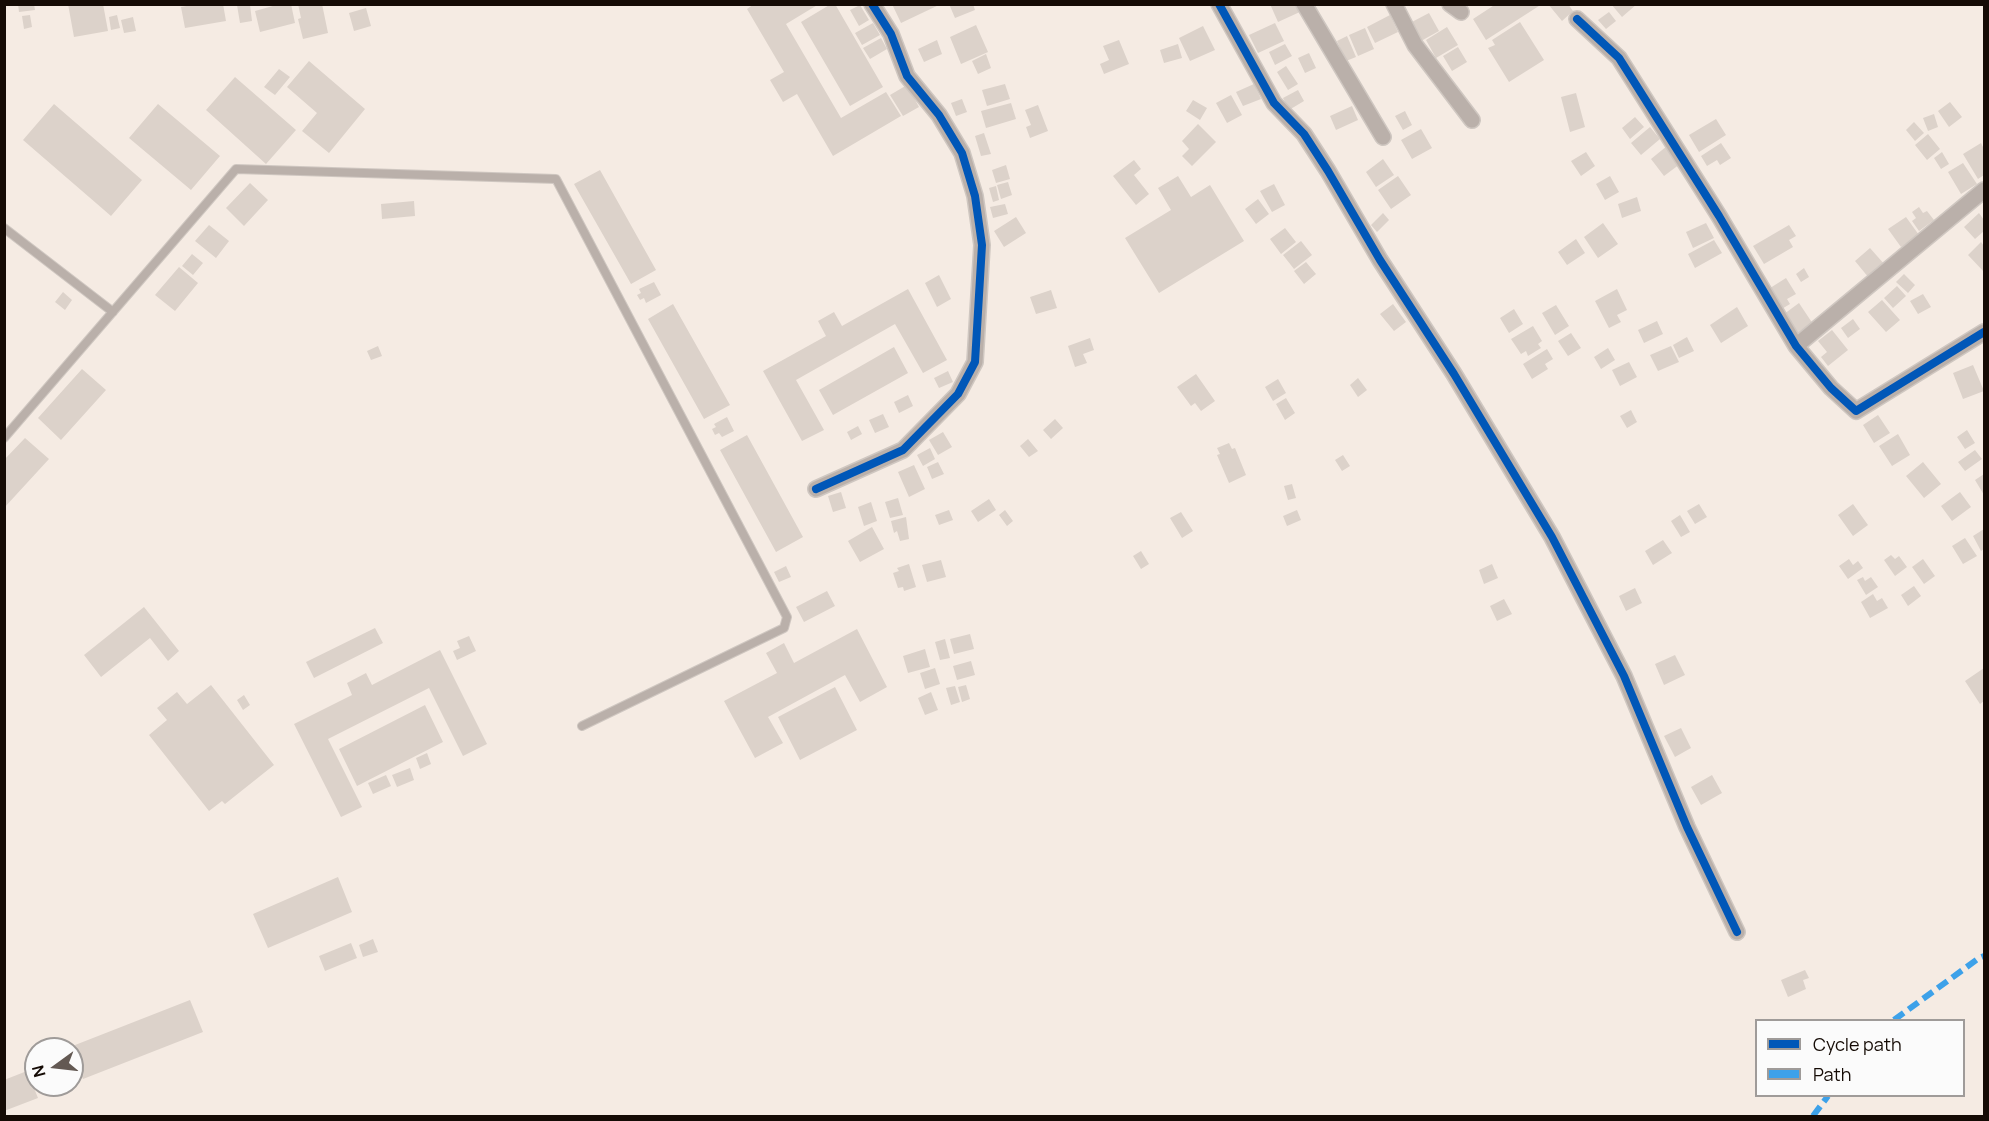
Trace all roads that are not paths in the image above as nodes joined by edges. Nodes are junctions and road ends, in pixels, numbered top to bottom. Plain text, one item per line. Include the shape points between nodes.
1 (873, 4) edge
2 (1219, 4) edge
3 (1304, 4) edge
4 (1394, 4) edge
5 (1577, 19) dead end
6 (1472, 120) dead end
7 (1383, 137) dead end
8 (1984, 190) edge
9 (4, 228) edge
10 (113, 312) junction
11 (1984, 332) edge
12 (1796, 346) junction
13 (4, 438) edge
14 (816, 489) dead end
15 (582, 726) dead end
16 (1737, 932) dead end

1 - 14 street via 891,34 907,76 939,115 962,153 975,196 982,245 975,362 958,394 903,450
2 - 16 street via 1274,103 1304,134 1328,171 1552,537 1624,676 1687,827
3 - 7 street
4 - 6 street via 1415,45
5 - 12 street via 1618,58
8 - 12 street
9 - 10 lane
10 - 13 lane
10 - 15 lane via 236,168 556,179 787,617 784,628
11 - 12 street via 1856,411

